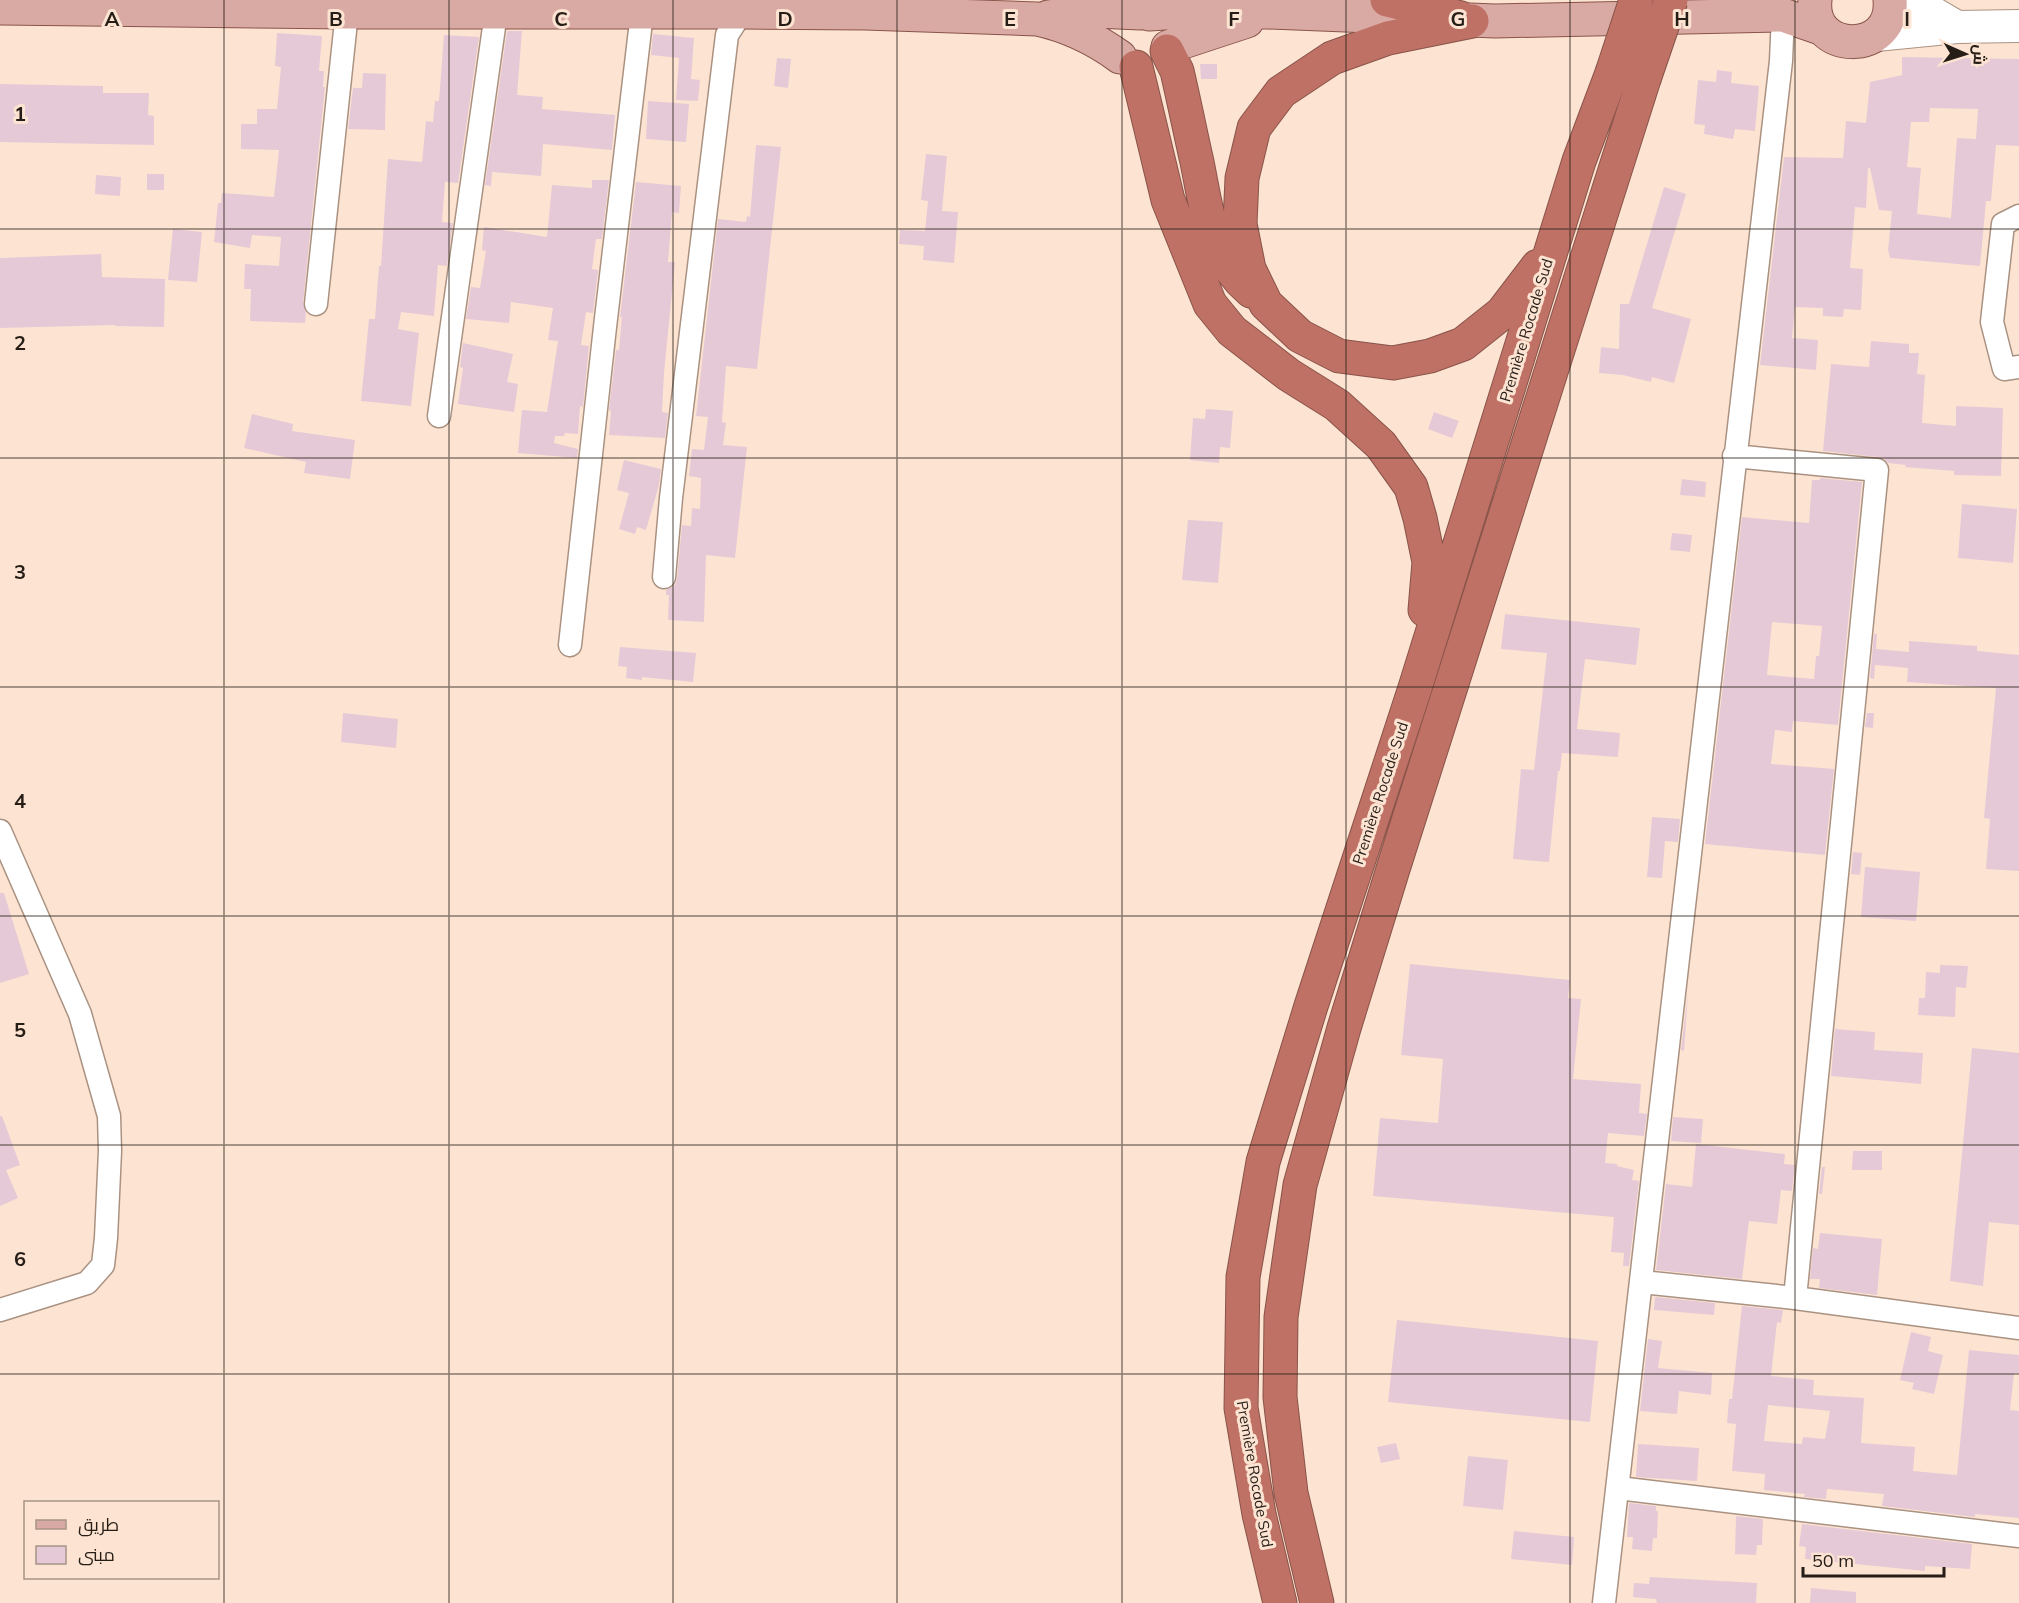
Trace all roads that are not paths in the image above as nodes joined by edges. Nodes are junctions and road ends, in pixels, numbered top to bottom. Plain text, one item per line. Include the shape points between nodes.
1 (1387, 0) edge
2 (1636, 0) edge
3 (1671, 0) edge
4 (1890, 0) edge
5 (1911, 0) edge
6 (88, 5) edge
7 (302, 6) edge
8 (746, 6) edge
9 (642, 7) edge
10 (865, 7) edge
11 (1075, 7) edge
12 (1795, 8) edge
13 (0, 9) edge
14 (511, 9) edge
15 (347, 12) junction
16 (1144, 13) junction
17 (1275, 13) junction
18 (1819, 14) edge
19 (1037, 19) junction
20 (1472, 21) junction
21 (2019, 26) edge
22 (1957, 27) junction
23 (1876, 35) junction
24 (1168, 49) junction
25 (1128, 62) junction
26 (1579, 161) junction
27 (2019, 216) edge
28 (316, 304) dead end
29 (1266, 304) junction
30 (2019, 367) edge
31 (439, 416) dead end
32 (1734, 456) junction
33 (664, 577) dead end
34 (570, 645) dead end
35 (1415, 688) junction
36 (0, 831) edge
37 (1642, 1282) junction
38 (1795, 1298) junction
39 (0, 1310) edge
40 (2019, 1328) edge
41 (1618, 1488) junction
42 (2019, 1536) edge
43 (1280, 1603) edge
44 (1317, 1603) edge
45 (1604, 1603) edge

1 - 20 highway
2 - 26 highway, Première Rocade Sud, bridge
3 - 44 highway, bridge via 1393,869 1300,1185 1281,1317 1280,1397 1291,1492
4 - 23 main road via 1889,17
5 - 22 main road
6 - 7 main road
6 - 13 main road
7 - 15 main road
8 - 9 main road
8 - 10 main road
8 - 33 street via 727,35
9 - 14 main road
9 - 34 street
10 - 19 main road
11 - 16 main road
11 - 19 main road
12 - 18 main road
12 - 20 main road
12 - 32 street via 1781,61
14 - 15 main road
14 - 31 street
15 - 28 street
16 - 17 main road
16 - 24 main road via 1164,24
16 - 25 main road via 1123,21 1115,38 1116,48
17 - 20 main road
17 - 24 main road via 1203,34
18 - 23 main road via 1832,37 1854,43
19 - 25 main road via 1081,32
20 - 29 highway via 1388,38 1332,57 1281,92 1254,128 1242,178 1240,224 1249,269
21 - 22 main road
22 - 23 main road
24 - 25 main road via 1154,65 1145,67
24 - 29 highway via 1177,71 1209,226 1222,256 1242,283
25 - 35 highway via 1168,200 1210,304 1232,331 1289,375 1337,405 1381,445 1411,487 1429,562
26 - 29 highway via 1539,265 1502,313 1463,344 1393,363 1339,356 1300,336
26 - 35 highway, Première Rocade Sud
27 - 30 street via 2003,224 1992,321 2004,369
32 - 37 street
32 - 38 street via 1877,470
35 - 43 highway, Première Rocade Sud via 1263,1162 1243,1277 1241,1408 1259,1514
36 - 39 street via 80,1014 109,1116 110,1151 103,1265 87,1283
37 - 38 street
37 - 41 street
38 - 40 street
41 - 42 street
41 - 45 street

